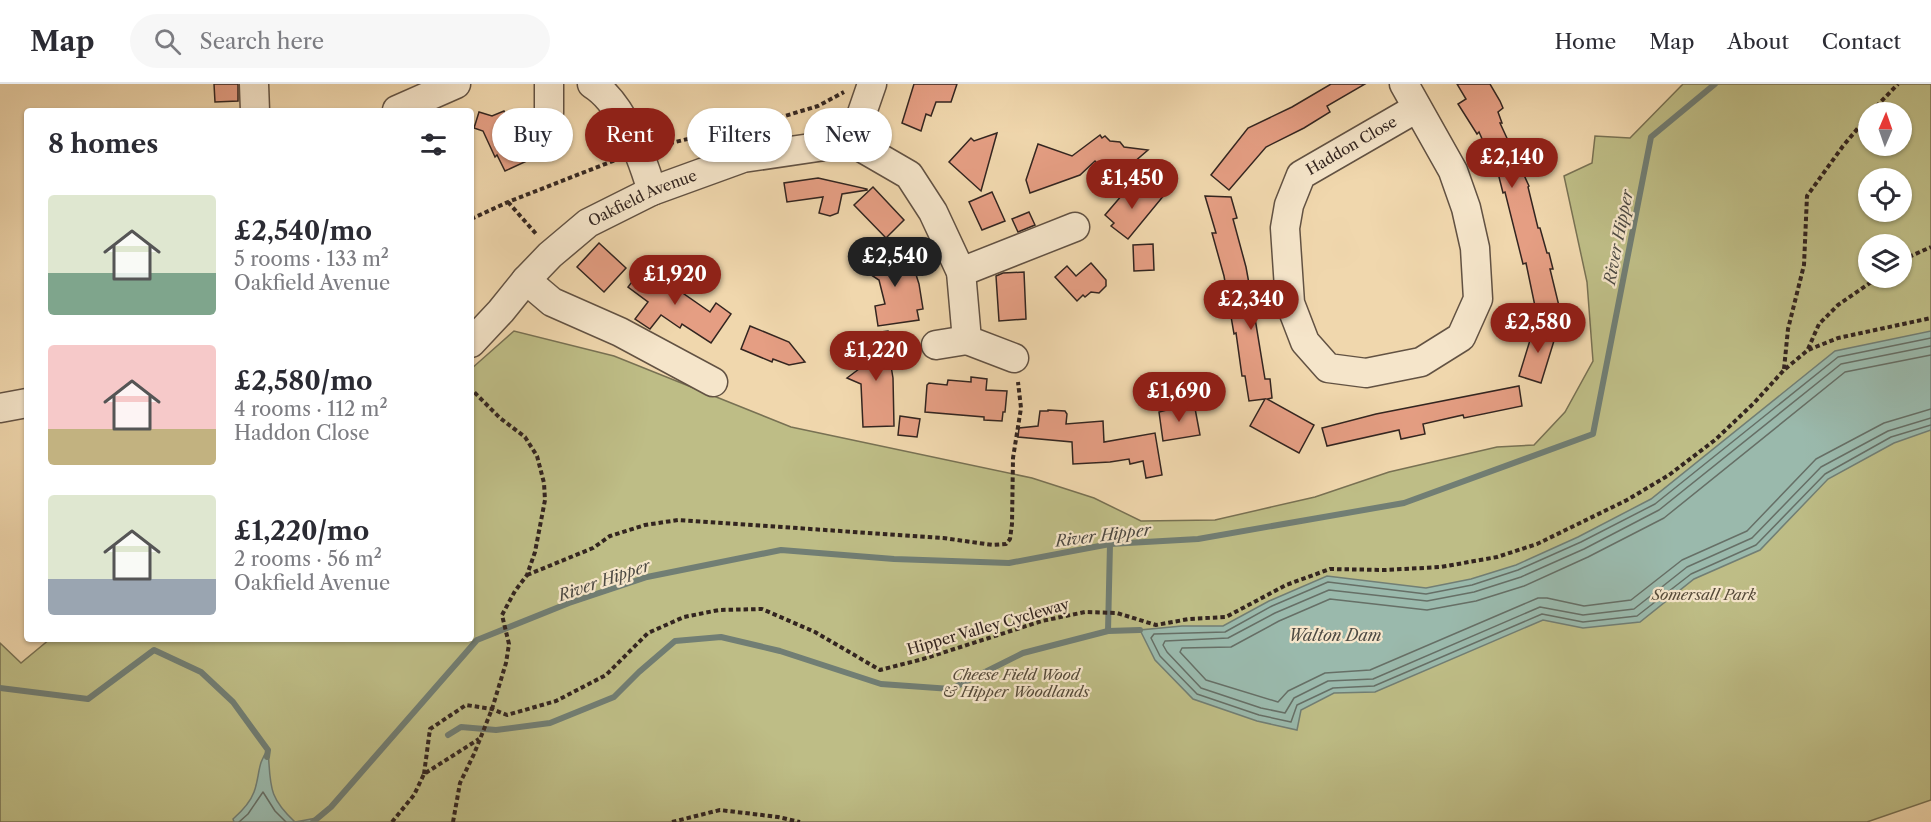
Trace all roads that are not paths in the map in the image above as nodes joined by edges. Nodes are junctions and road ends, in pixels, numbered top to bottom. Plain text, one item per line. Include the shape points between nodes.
1 (254, 84) edge
2 (456, 84) edge
3 (549, 84) edge
4 (592, 84) edge
5 (872, 84) edge
6 (1410, 96) edge
7 (255, 108) edge
8 (402, 108) edge
9 (549, 108) edge
10 (864, 108) edge
11 (804, 149) edge
12 (886, 162) edge
13 (652, 191) junction
14 (1075, 227) dead end
15 (961, 272) junction
16 (526, 280) junction
17 (474, 340) edge
18 (967, 340) junction
19 (936, 345) dead end
20 (1014, 358) road end
21 (713, 382) dead end
22 (24, 404) edge
23 (0, 408) edge

1 - 7 street
2 - 8 street
3 - 9 street
4 - 13 street via 626,124
5 - 10 street
6 - 6 street, Haddon Close via 1453,171 1466,208 1475,248 1478,299 1461,337 1421,362 1366,373 1328,368 1305,342 1290,303 1285,228 1289,205 1301,175
11 - 13 street, Oakfield Avenue via 743,158
12 - 15 street via 909,176 933,212
13 - 16 street, Oakfield Avenue via 588,223
14 - 15 street
15 - 18 street
16 - 17 street, Oakfield Avenue
16 - 21 street via 552,302
18 - 19 street
18 - 20 street
22 - 23 street

